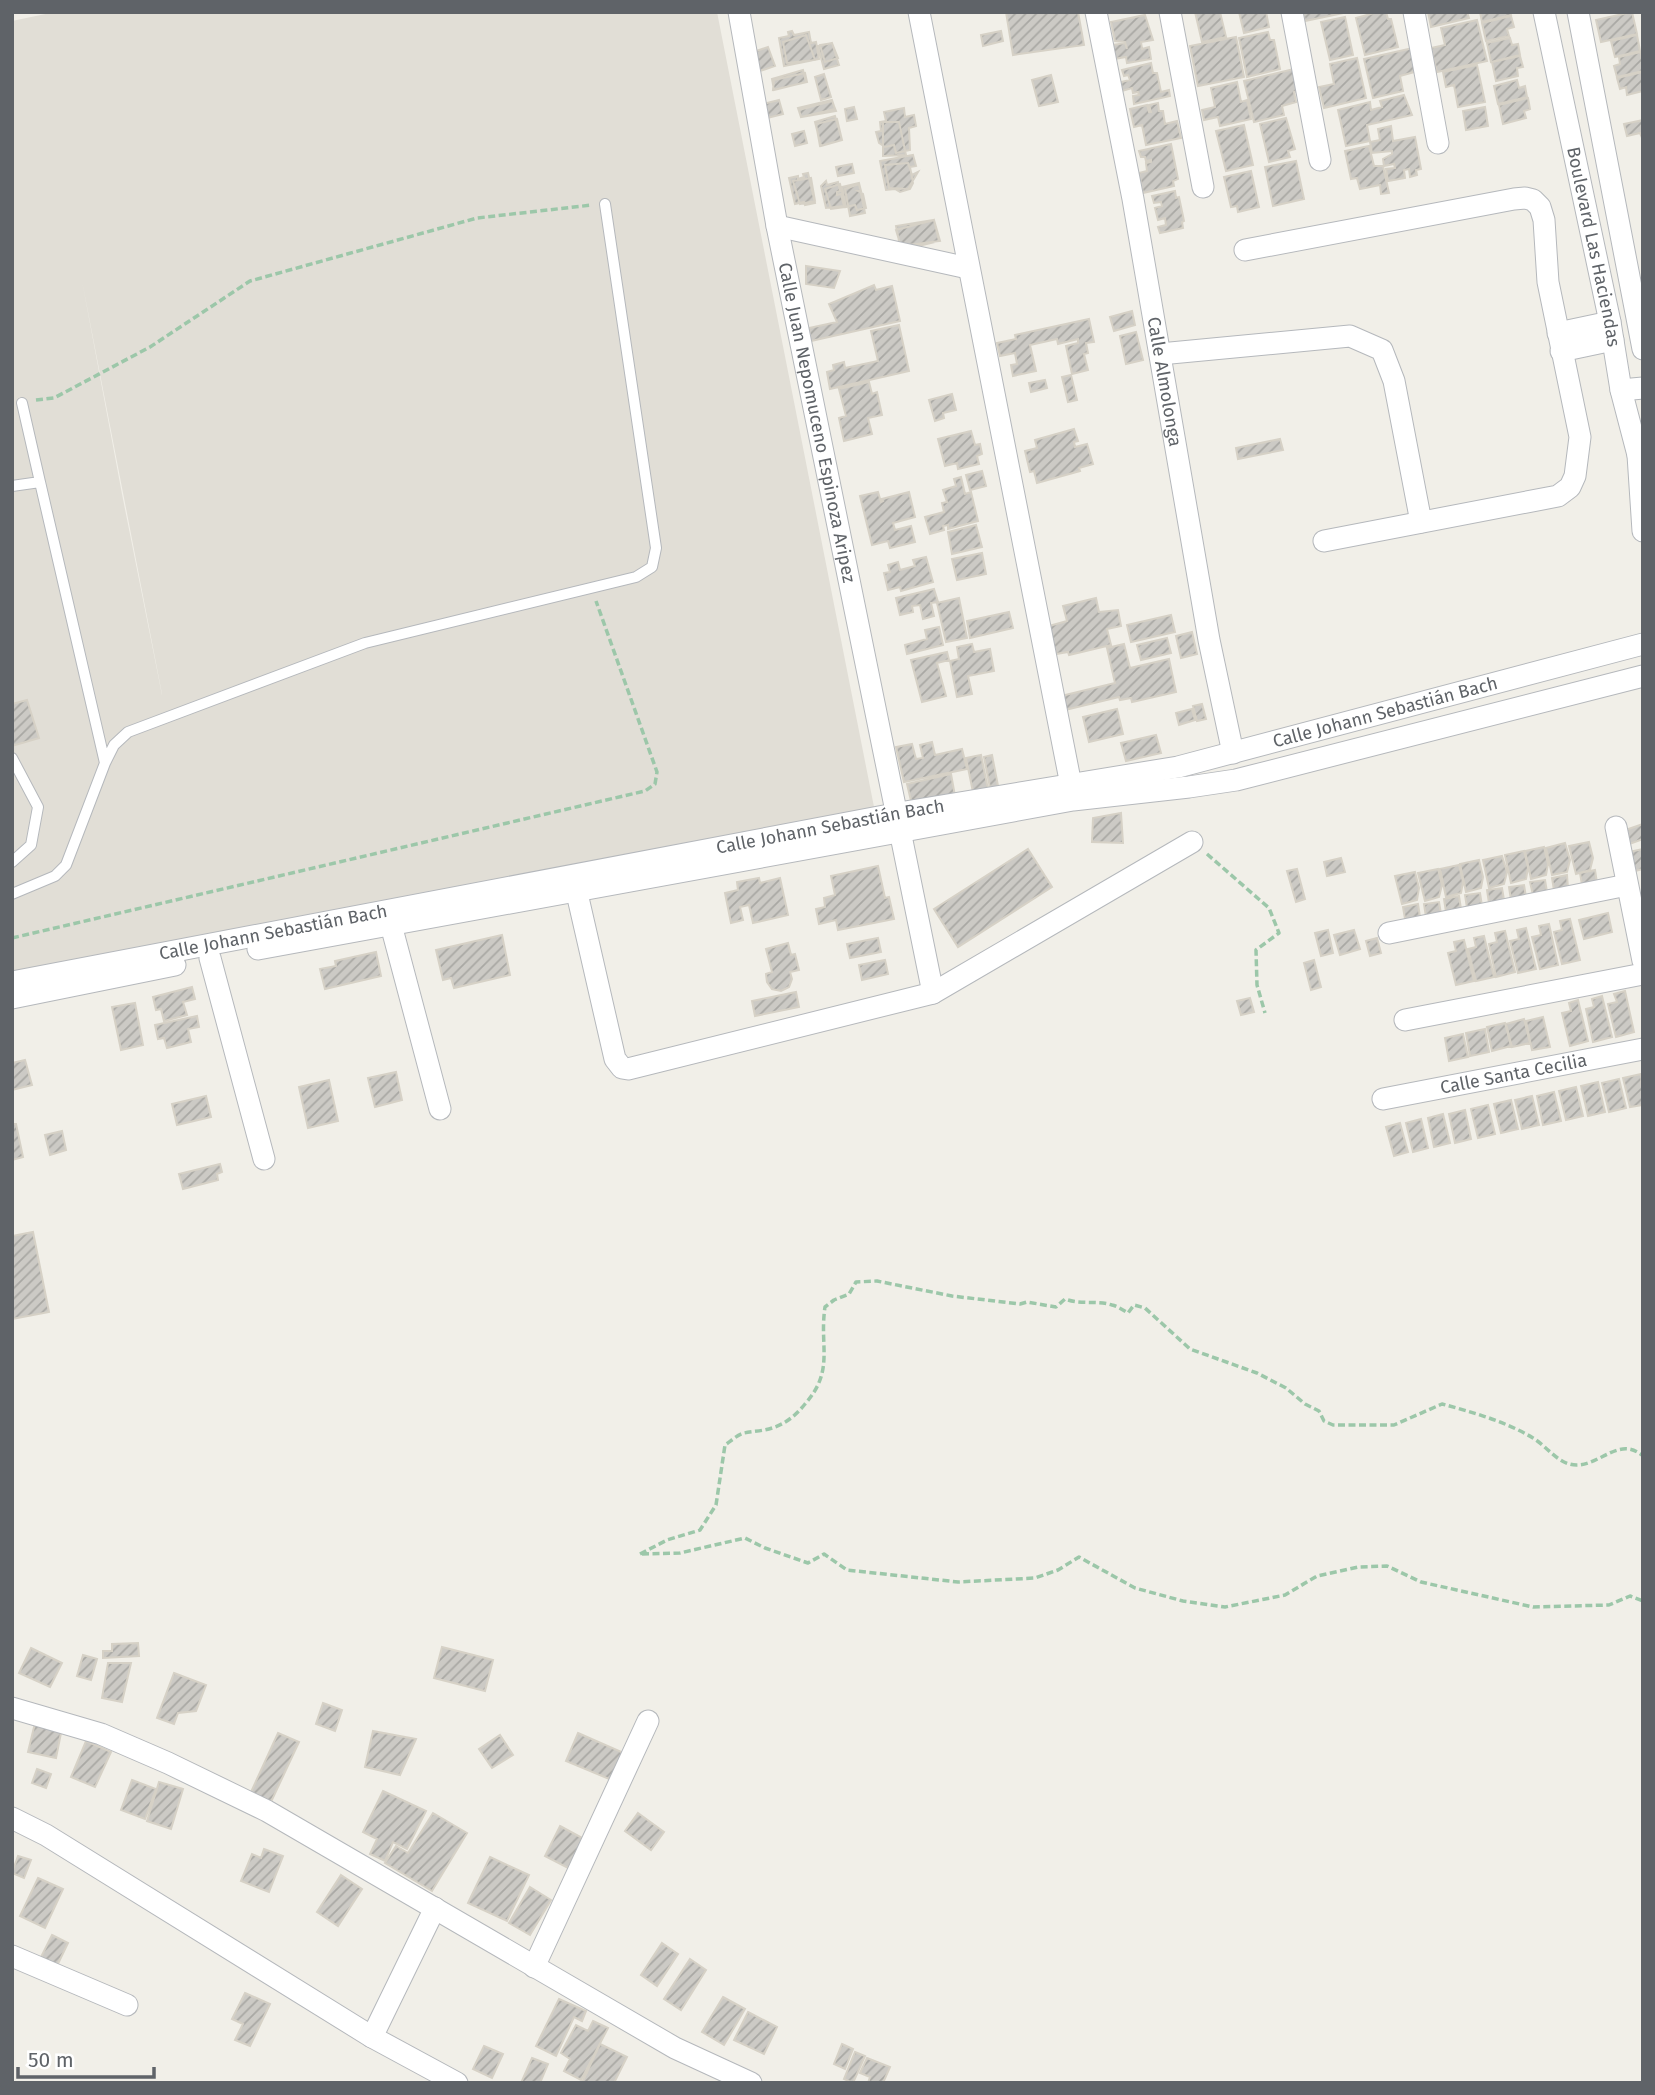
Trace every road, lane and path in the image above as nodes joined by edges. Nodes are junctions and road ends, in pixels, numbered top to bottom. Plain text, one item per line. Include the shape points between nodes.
1 (739, 12) edge
2 (919, 12) edge
3 (1096, 12) edge
4 (1170, 12) edge
5 (1292, 12) edge
6 (1414, 12) edge
7 (1544, 12) edge
8 (1578, 12) edge
9 (1438, 143) dead end
10 (1320, 160) dead end
11 (1203, 187) dead end
12 (605, 204) joint
13 (777, 226) junction
14 (1245, 250) dead end
15 (968, 268) junction
16 (1611, 331) junction
17 (1560, 342) junction
18 (1643, 349) edge
19 (1160, 354) junction
20 (1632, 389) edge
21 (22, 403) joint
22 (1643, 430) edge
23 (1638, 455) junction
24 (40, 482) junction
25 (12, 486) edge
26 (1421, 522) junction
27 (1642, 524) edge
28 (1324, 541) dead end
29 (592, 589) junction
30 (1643, 645) edge
31 (1643, 676) edge
32 (1233, 753) junction
33 (12, 758) edge
34 (105, 763) junction
35 (1070, 785) junction
36 (897, 823) junction
37 (1616, 827) dead end
38 (1192, 842) joint
39 (12, 862) edge
40 (1627, 885) junction
41 (576, 889) junction
42 (12, 894) edge
43 (391, 925) junction
44 (1389, 933) dead end
45 (12, 937) edge
46 (1641, 939) edge
47 (210, 957) junction
48 (1643, 961) edge
49 (1643, 974) edge
50 (12, 982) edge
51 (933, 993) junction
52 (12, 998) edge
53 (1265, 1013) dead end
54 (1405, 1020) dead end
55 (1643, 1049) edge
56 (1383, 1099) dead end
57 (440, 1109) dead end
58 (264, 1159) dead end
59 (1643, 1456) edge
60 (1643, 1601) edge
61 (12, 1707) edge
62 (648, 1721) dead end
63 (12, 1818) edge
64 (435, 1908) junction
65 (14, 1961) edge
66 (534, 1967) junction
67 (127, 2005) dead end
68 (372, 2037) junction
69 (457, 2083) edge
70 (751, 2083) edge

1 - 13 street, Calle Juan Nepomuceno Espinoza Aripez
2 - 15 street
3 - 19 street, Calle Almolonga
4 - 11 street
5 - 10 street
6 - 9 street
7 - 16 street, Boulevard Las Haciendas
8 - 18 street, Boulevard Las Haciendas
12 - 21 path via 477,218 250,281 138,353 54,398
12 - 29 lane via 656,548 652,567 636,577
13 - 15 street
13 - 36 street, Calle Juan Nepomuceno Espinoza Aripez
14 - 17 street via 1533,200 1544,220 1548,282
15 - 35 street
16 - 17 street
16 - 20 street, Boulevard Las Haciendas
17 - 26 street via 1580,437 1570,488 1558,496
19 - 26 street via 1350,336 1382,350 1394,381
19 - 32 street, Calle Almolonga
20 - 23 street, Boulevard Las Haciendas
21 - 24 lane
22 - 23 street
23 - 27 street
24 - 25 lane
24 - 34 lane
26 - 28 street
29 - 34 lane via 365,643 128,732
29 - 45 path via 657,772 655,784 645,791
30 - 32 street, Calle Johann Sebastián Bach
31 - 36 street, Calle Johann Sebastián Bach via 1236,780
32 - 35 street, Calle Johann Sebastián Bach via 1178,768
33 - 39 lane via 38,807 31,845
34 - 42 lane via 66,865 55,876
35 - 36 street, Calle Johann Sebastián Bach
36 - 41 street, Calle Johann Sebastián Bach
36 - 50 street, Calle Johann Sebastián Bach
36 - 51 street, Calle Juan Nepomuceno Espinoza Aripez
37 - 40 street
38 - 51 street
38 - 53 path via 1269,908 1279,933 1256,950 1257,985
40 - 44 street
40 - 46 street
41 - 43 street, Calle Johann Sebastián Bach
41 - 51 street via 615,1059 622,1068
43 - 47 street, Calle Johann Sebastián Bach
43 - 57 street
46 - 48 street
47 - 52 street, Calle Johann Sebastián Bach
47 - 58 street
49 - 54 street
55 - 56 street, Calle Santa Cecilia
59 - 60 path via 1626,1448 1596,1461 1567,1463 1524,1432 1442,1404 1394,1425 1333,1425 1286,1388 1190,1349 1145,1308 1134,1306 1128,1312 1112,1305 1065,1299 1056,1307 1020,1304 877,1281 856,1282 849,1294 825,1307 824,1371 818,1388 792,1419 741,1434 726,1445 716,1505 700,1530 640,1555 680,1553 745,1538 808,1563 824,1554 847,1570 958,1582 1035,1578 1079,1557 1135,1588 1225,1607 1285,1595 1317,1576 1387,1566 1421,1582 1533,1607 1609,1605 1630,1596
61 - 64 street via 101,1734 168,1763 267,1811
62 - 66 street
63 - 68 street
64 - 66 street
64 - 68 street
65 - 67 street
66 - 70 street via 676,2048
68 - 69 street

